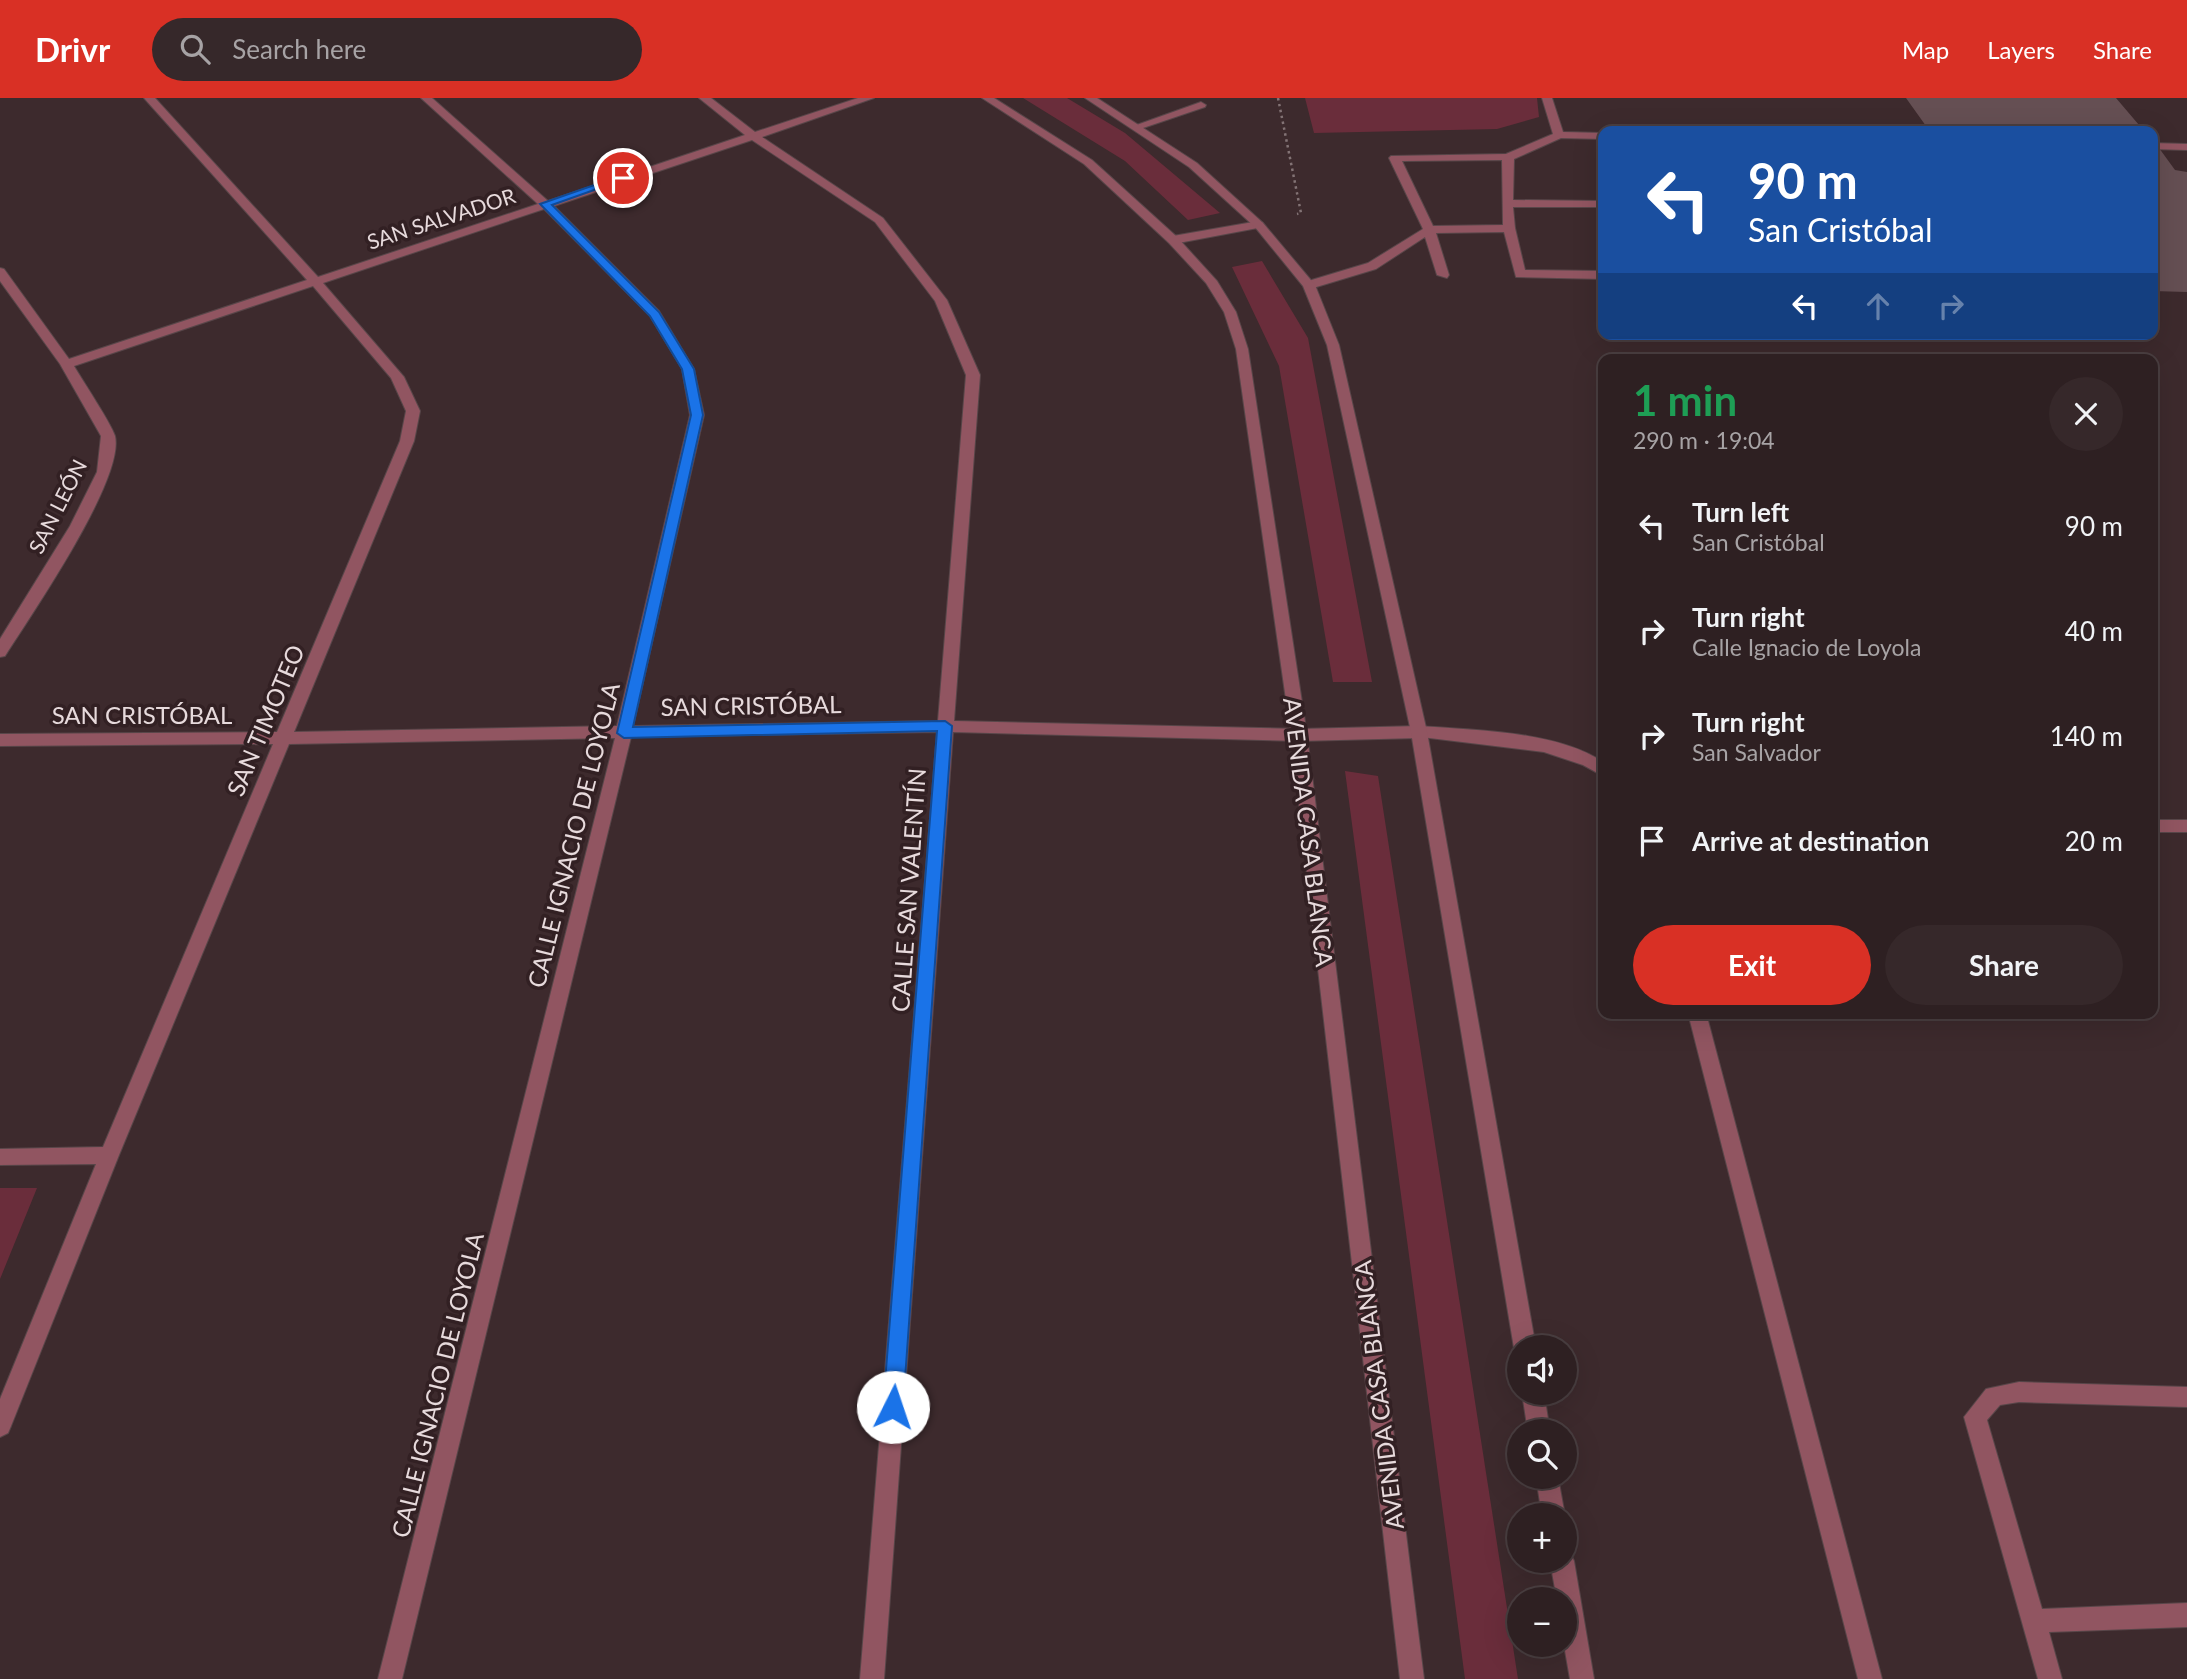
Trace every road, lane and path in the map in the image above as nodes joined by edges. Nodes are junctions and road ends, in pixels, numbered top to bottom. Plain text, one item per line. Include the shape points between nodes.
1 (149, 98) edge
2 (426, 98) edge
3 (704, 98) edge
4 (869, 98) edge
5 (987, 98) edge
6 (1090, 98) edge
7 (1278, 98) edge
8 (1548, 98) edge
9 (1201, 104) dead end
10 (1136, 127) junction
11 (1559, 135) junction
12 (753, 136) junction
13 (1598, 136) edge
14 (2158, 146) edge
15 (2187, 147) edge
16 (1507, 157) junction
17 (1507, 203) junction
18 (545, 204) junction
19 (1598, 204) edge
20 (1259, 225) junction
21 (1509, 228) junction
22 (1429, 230) junction
23 (1173, 240) junction
24 (0, 272) edge
25 (1443, 275) dead end
26 (1598, 275) edge
27 (314, 280) junction
28 (1309, 285) junction
29 (66, 364) junction
30 (0, 652) edge
31 (945, 726) junction
32 (1419, 732) junction
33 (624, 733) junction
34 (1298, 735) junction
35 (284, 738) junction
36 (0, 740) edge
37 (1598, 766) edge
38 (2187, 825) edge
39 (2158, 826) edge
40 (1699, 1019) edge
41 (109, 1155) junction
42 (0, 1157) edge
43 (1523, 1335) edge
44 (2187, 1397) edge
45 (0, 1426) edge
46 (1564, 1573) edge
47 (2187, 1615) edge
48 (2033, 1621) junction
49 (390, 1679) edge
50 (872, 1679) edge
51 (1412, 1679) edge
52 (1582, 1679) edge
53 (1870, 1679) edge
54 (2050, 1679) edge

1 - 27 street, SAN TIMOTEO
2 - 18 street, CALLE IGNACIO DE LOYOLA
3 - 12 street, CALLE SAN VALENTÍN
4 - 12 street, SAN SALVADOR
5 - 23 street, AVENIDA CASA BLANCA via 1088,162
6 - 10 street
7 - 20 path via 1301,213
8 - 11 street
9 - 10 street
10 - 20 street via 1193,165
11 - 13 street
11 - 16 street
12 - 18 street, SAN SALVADOR
12 - 31 street, CALLE SAN VALENTÍN via 879,220 941,300 973,375
14 - 15 street
16 - 17 street
16 - 22 street via 1395,158
17 - 19 street
17 - 21 street
18 - 27 street, SAN SALVADOR
18 - 33 street, CALLE IGNACIO DE LOYOLA via 655,314 688,369 697,415
20 - 23 street
20 - 28 street
21 - 22 street
21 - 26 street via 1520,274
22 - 25 street
22 - 28 street via 1371,266
23 - 34 street, AVENIDA CASA BLANCA via 1210,281 1230,312 1242,349
24 - 29 street, SAN LEÓN
27 - 29 street, SAN SALVADOR
27 - 35 street, SAN TIMOTEO via 397,377 413,411 407,441
28 - 32 street via 1333,345
29 - 30 street, SAN LEÓN via 108,436 104,472 77,526
31 - 33 street, SAN CRISTÓBAL
31 - 34 street, SAN CRISTÓBAL
31 - 50 street, CALLE SAN VALENTÍN
32 - 34 street, SAN CRISTÓBAL
32 - 37 street, SAN CRISTÓBAL via 1556,750 1584,756
32 - 43 street
33 - 35 street, SAN CRISTÓBAL
33 - 49 street, CALLE IGNACIO DE LOYOLA
34 - 51 street, AVENIDA CASA BLANCA
35 - 36 street, SAN CRISTÓBAL
35 - 41 street, SAN TIMOTEO
38 - 39 street
40 - 53 street
41 - 42 street
41 - 45 street, SAN TIMOTEO
44 - 48 street via 2019,1392 1994,1396 1975,1417
46 - 52 street
47 - 48 street
48 - 54 street

